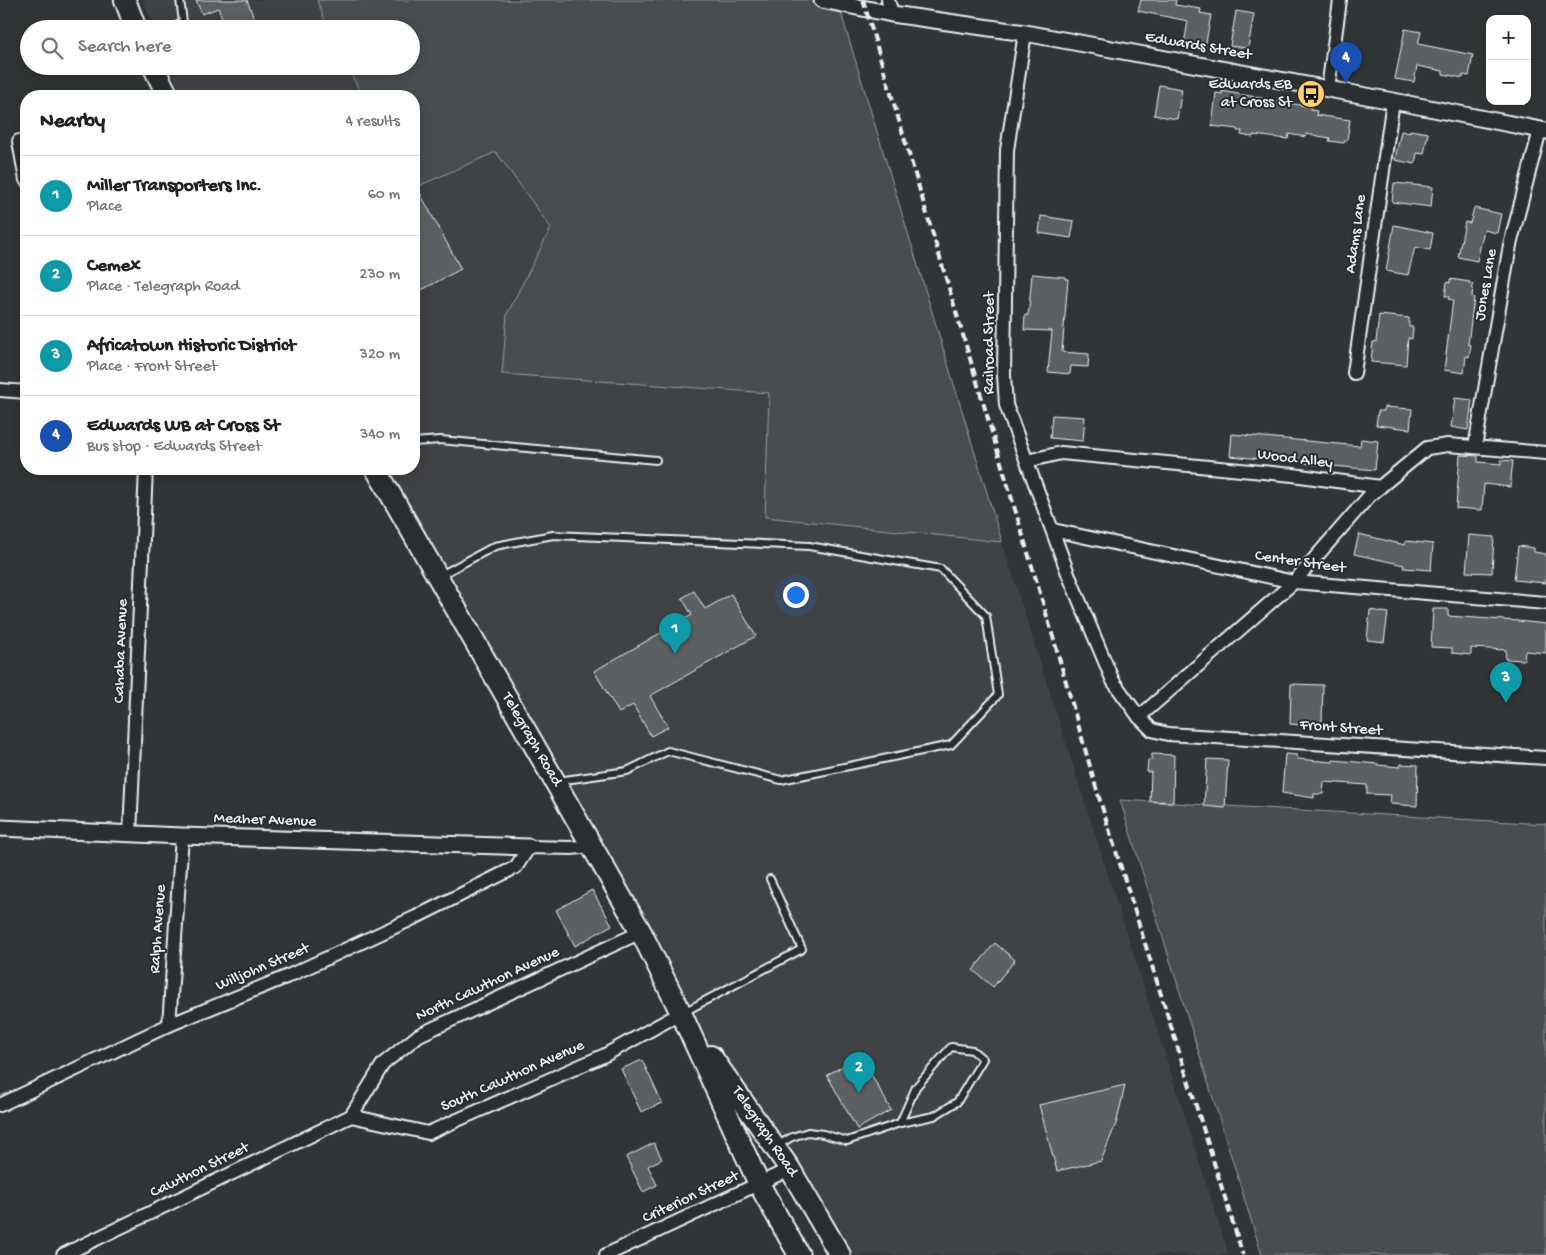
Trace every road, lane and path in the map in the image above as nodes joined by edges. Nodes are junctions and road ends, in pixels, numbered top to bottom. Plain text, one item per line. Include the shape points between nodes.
1 (125, 0) edge
2 (180, 0) edge
3 (822, 0) edge
4 (1340, 0) edge
5 (890, 7) edge
6 (133, 20) edge
7 (183, 20) edge
8 (1025, 33) junction
9 (158, 75) edge
10 (1328, 88) junction
11 (165, 90) edge
12 (1393, 101) junction
13 (1543, 130) edge
14 (19, 142) dead end
15 (20, 147) edge
16 (1354, 373) dead end
17 (0, 390) edge
18 (20, 392) edge
19 (420, 442) edge
20 (1475, 447) junction
21 (1546, 453) edge
22 (656, 460) dead end
23 (1027, 461) junction
24 (146, 475) edge
25 (379, 475) edge
26 (1380, 487) junction
27 (1053, 530) junction
28 (438, 576) junction
29 (1294, 582) junction
30 (1546, 603) edge
31 (1139, 717) junction
32 (1546, 758) edge
33 (554, 781) junction
34 (0, 828) edge
35 (130, 834) junction
36 (182, 836) junction
37 (592, 846) junction
38 (529, 847) junction
39 (770, 879) dead end
40 (641, 932) junction
41 (681, 1013) junction
42 (169, 1025) junction
43 (0, 1105) edge
44 (351, 1116) junction
45 (900, 1123) junction
46 (774, 1147) junction
47 (790, 1169) junction
48 (759, 1184) junction
49 (63, 1255) edge
50 (606, 1255) edge
51 (799, 1255) edge
52 (840, 1255) edge

1 - 6 main road
2 - 7 lane
3 - 5 street, Edwards Street
4 - 10 street
5 - 8 street, Edwards Street
8 - 10 street, Edwards Street
8 - 23 street, Railroad Street via 1007,150 1004,375 1006,404
9 - 11 main road
10 - 12 street, Edwards Street
12 - 13 street, Edwards Street
12 - 16 street, Adams Lane
13 - 20 street, Jones Lane via 1510,245
14 - 15 street
17 - 18 street
19 - 22 lane via 440,440
20 - 21 street
20 - 26 street via 1448,445 1427,448
23 - 26 street, Wood Alley via 1061,454 1293,475
23 - 27 street, Railroad Street
24 - 35 street, Cahaba Avenue
25 - 28 main road, Telegraph Road
26 - 29 street
27 - 29 street, Center Street
27 - 31 street, Railroad Street via 1113,681
28 - 33 main road, Telegraph Road
28 - 33 lane via 495,546 553,535 809,546 941,569 986,616 998,695 951,745 781,780 668,751 627,771
29 - 30 street, Center Street
29 - 31 street
31 - 32 street, Front Street via 1152,730 1168,734
33 - 37 main road, Telegraph Road
34 - 35 street, Meaher Avenue
35 - 36 street, Meaher Avenue
36 - 38 street, Meaher Avenue
36 - 42 street, Ralph Avenue
37 - 38 street
37 - 40 main road, Telegraph Road
38 - 42 street, Willjohn Street via 516,867 416,917 286,977
39 - 41 lane via 802,949
40 - 41 main road, Telegraph Road
40 - 44 street, North Cawthon Avenue via 419,1035 384,1064
41 - 44 street, South Cawthon Avenue via 605,1055 428,1133
41 - 46 main road, Telegraph Road
41 - 48 main road, Telegraph Road
42 - 43 street, Willjohn Street
44 - 49 street, Cawthon Street
45 - 45 lane via 916,1087 951,1047 972,1050 983,1058 957,1102 934,1116
45 - 46 lane via 847,1141 808,1132
46 - 47 main road, Telegraph Road
47 - 48 street, Criterion Street
47 - 52 main road, Telegraph Road
48 - 50 street, Criterion Street
48 - 51 main road, Telegraph Road

